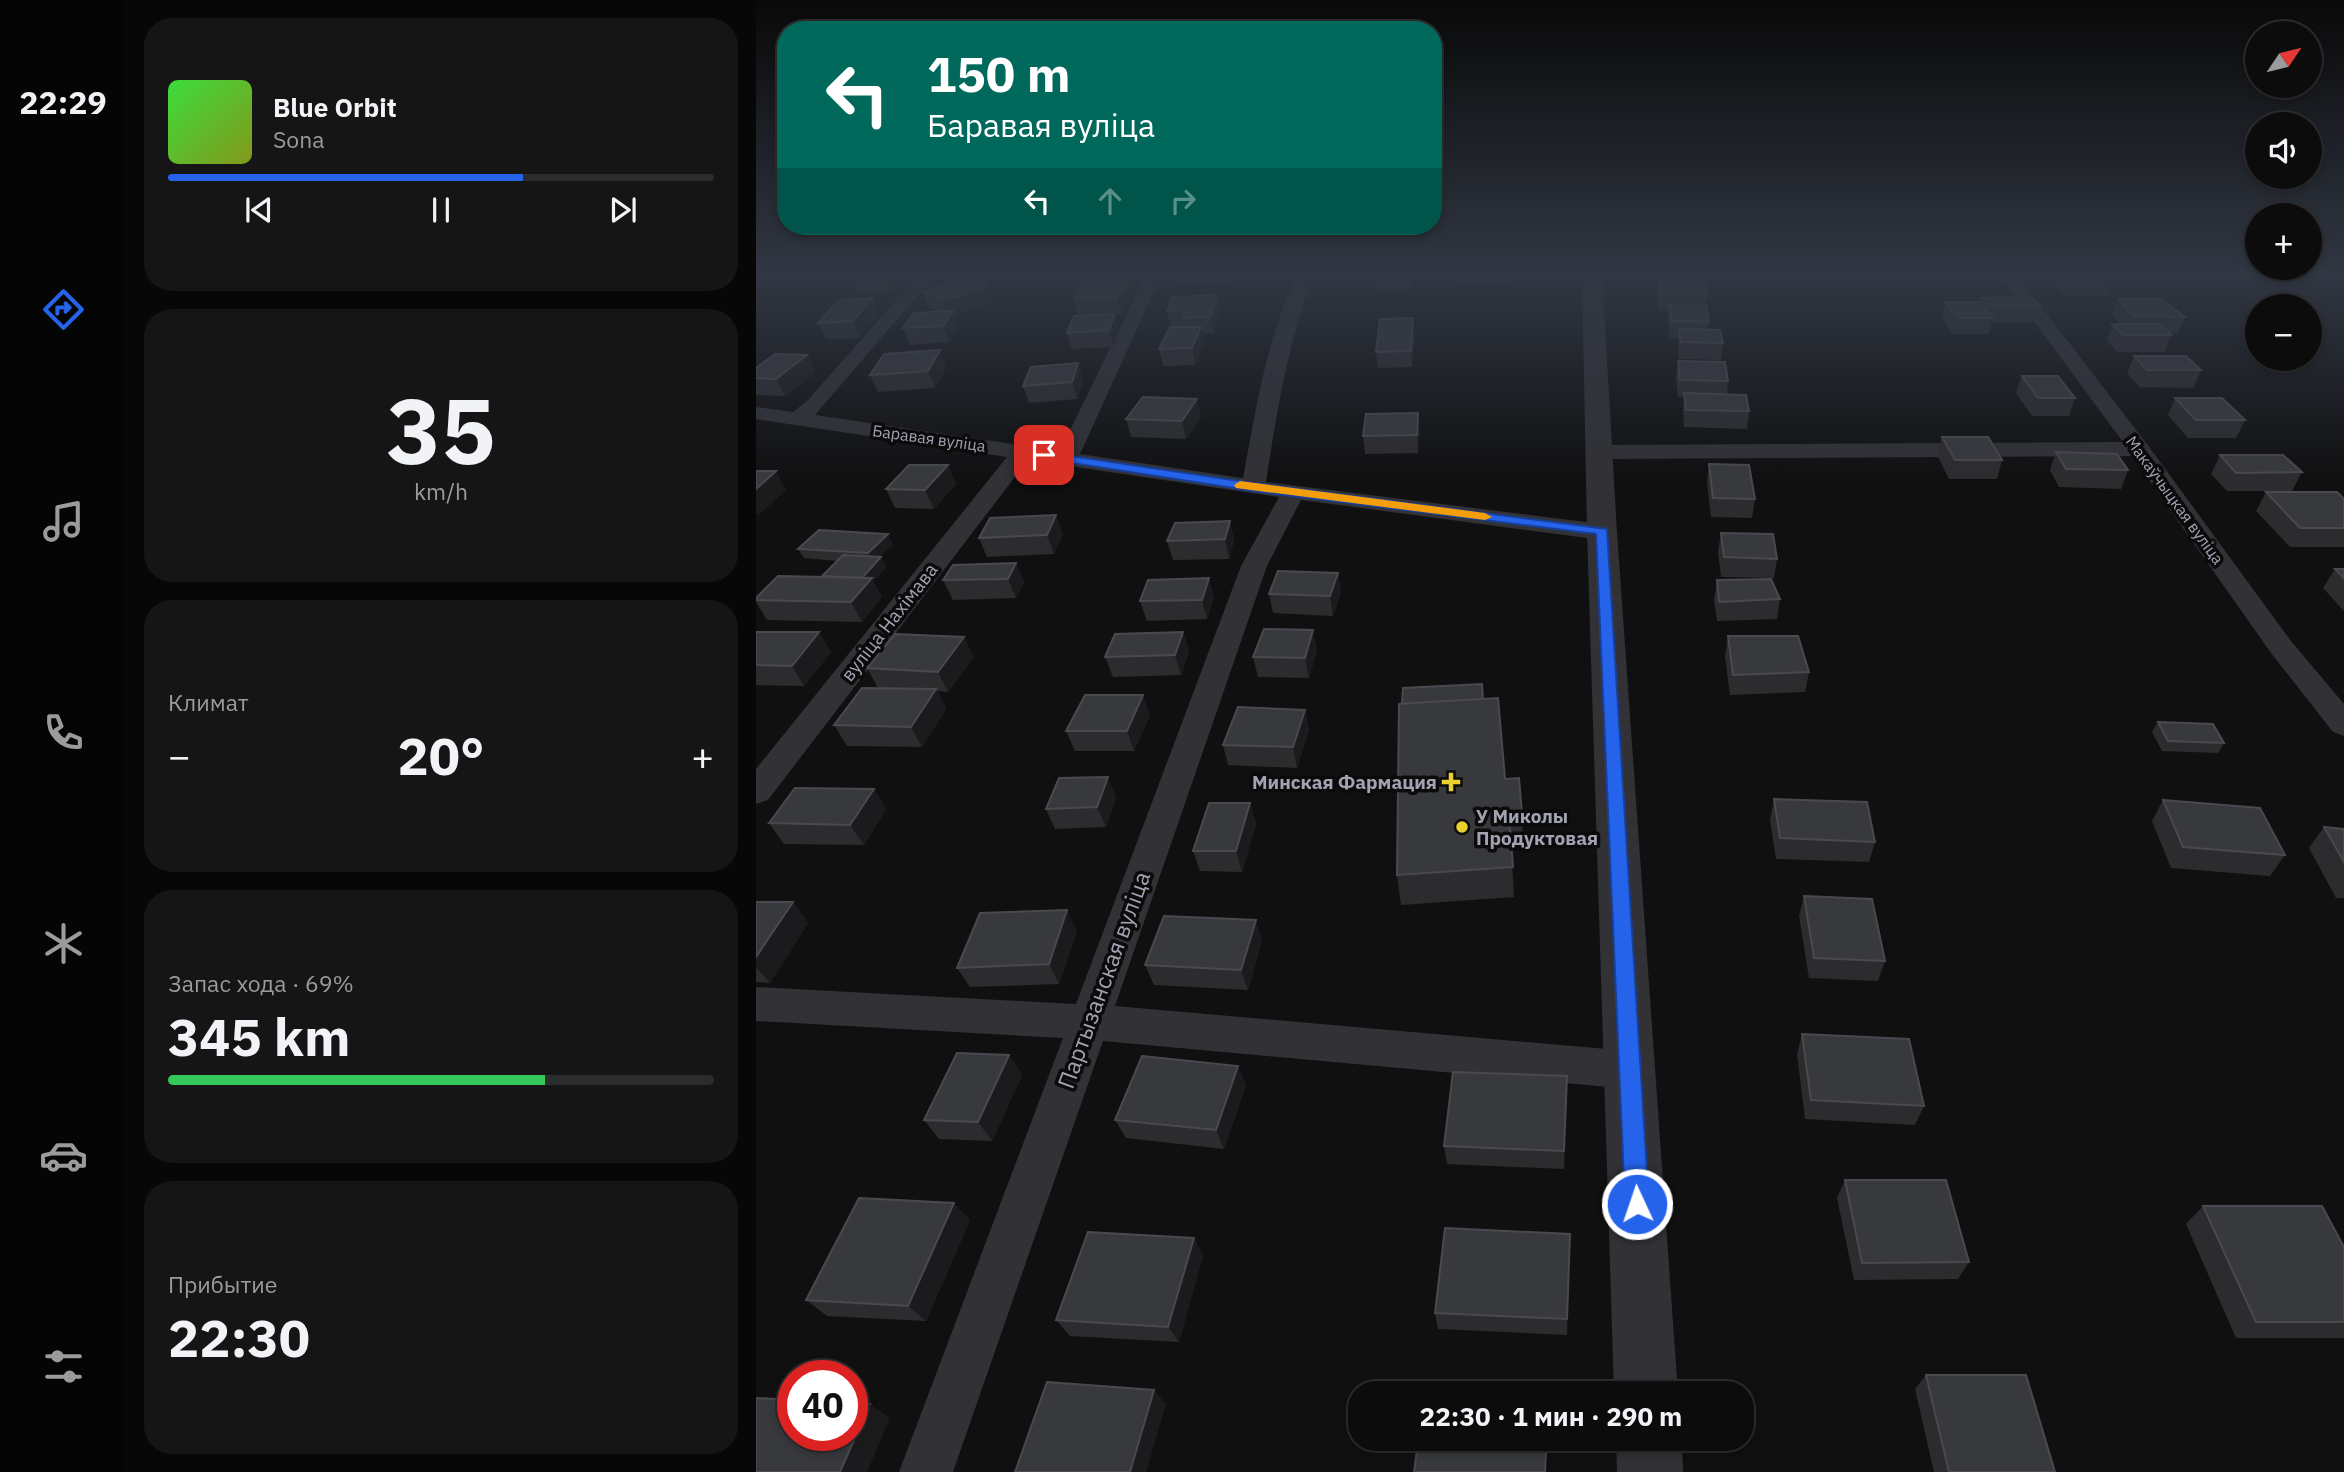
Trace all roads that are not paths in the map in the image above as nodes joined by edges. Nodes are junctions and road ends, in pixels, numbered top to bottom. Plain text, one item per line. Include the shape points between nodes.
1 (868, 343) edge
2 (1122, 343) edge
3 (1281, 343) edge
4 (1595, 343) edge
5 (2059, 343) edge
6 (761, 419) edge
7 (797, 420) junction
8 (2139, 449) junction
9 (1023, 452) junction
10 (1599, 452) junction
11 (1066, 459) junction
12 (1253, 487) junction
13 (1294, 492) junction
14 (1602, 531) junction
15 (2344, 725) edge
16 (756, 792) edge
17 (756, 1004) edge
18 (1089, 1022) junction
19 (1630, 1069) junction
20 (1646, 1381) edge
21 (1649, 1451) edge
22 (926, 1472) edge
23 (1650, 1472) edge

1 - 7 street
2 - 11 street
3 - 12 street
4 - 10 street
5 - 8 street, Макаўчыцкая вуліца
6 - 7 street, Баравая вуліца
7 - 9 street, Баравая вуліца
8 - 10 street
8 - 15 street, Макаўчыцкая вуліца via 2281,647
9 - 11 street, Баравая вуліца
9 - 16 street, вуліца Нахімава
10 - 14 street
11 - 12 street, Баравая вуліца
12 - 13 street, Баравая вуліца
13 - 14 street, Баравая вуліца
13 - 18 street, Партызанская вуліца via 1254,566
14 - 19 street
17 - 18 street
18 - 19 street
18 - 22 street, Партызанская вуліца
19 - 20 street
21 - 23 street

